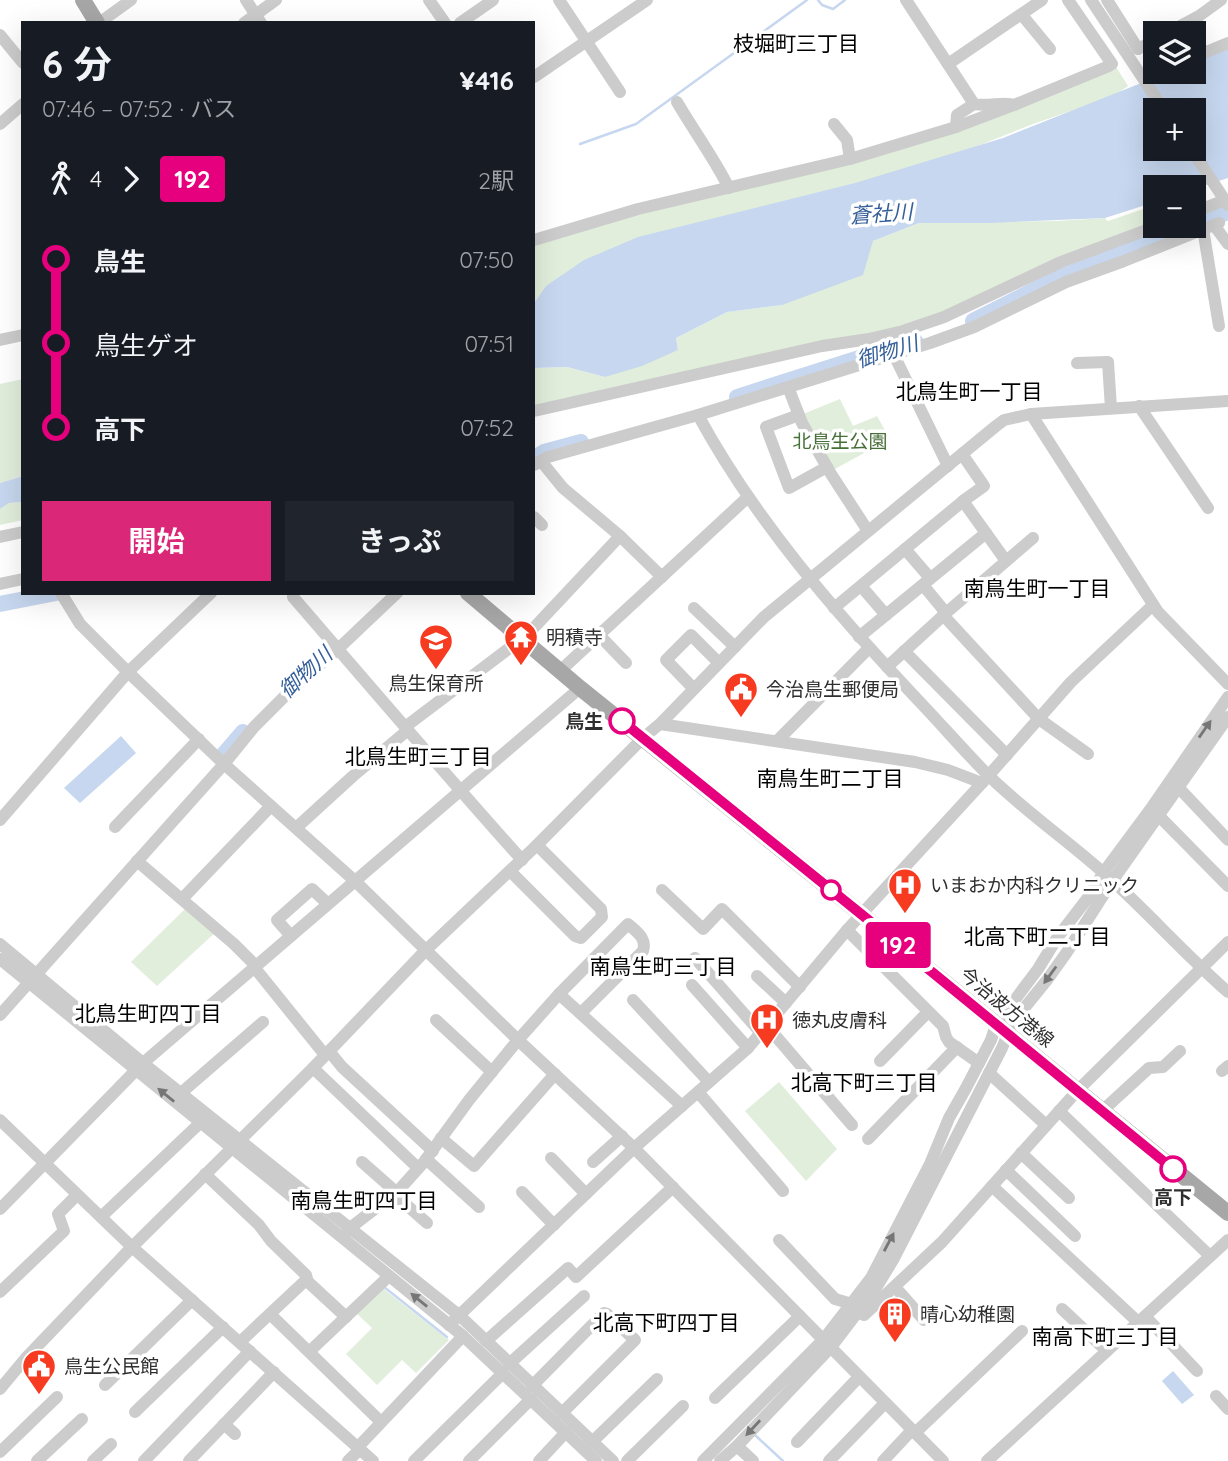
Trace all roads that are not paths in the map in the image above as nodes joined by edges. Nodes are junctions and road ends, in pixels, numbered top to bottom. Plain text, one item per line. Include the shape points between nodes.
1 (83, 0) edge
2 (131, 0) edge
3 (246, 0) edge
4 (276, 0) edge
5 (429, 0) edge
6 (493, 0) edge
7 (559, 0) edge
8 (647, 0) edge
9 (906, 0) edge
10 (1042, 0) edge
11 (1068, 0) edge
12 (1091, 0) edge
13 (1107, 0) edge
14 (1221, 0) edge
15 (1022, 15) junction
16 (258, 19) edge
17 (97, 21) edge
18 (101, 21) edge
19 (444, 21) edge
20 (463, 21) edge
21 (1190, 21) edge
22 (0, 36) edge
23 (586, 42) junction
24 (1228, 43) edge
25 (1143, 46) edge
26 (1050, 49) dead end
27 (1206, 52) edge
28 (21, 61) edge
29 (948, 64) junction
30 (1143, 66) edge
31 (535, 76) edge
32 (620, 92) dead end
33 (677, 102) dead end
34 (974, 104) junction
35 (1014, 105) junction
36 (21, 106) edge
37 (0, 124) edge
38 (834, 124) dead end
39 (956, 127) junction
40 (850, 159) junction
41 (1199, 161) edge
42 (729, 188) junction
43 (1224, 199) edge
44 (1206, 207) edge
45 (1212, 226) junction
46 (1143, 231) edge
47 (535, 240) edge
48 (1228, 244) edge
49 (1219, 326) dead end
50 (21, 335) edge
51 (0, 340) edge
52 (894, 355) junction
53 (1077, 363) dead end
54 (788, 387) junction
55 (1228, 401) edge
56 (1139, 407) junction
57 (1111, 408) junction
58 (535, 411) edge
59 (1031, 414) junction
60 (698, 415) junction
61 (799, 415) junction
62 (962, 454) junction
63 (538, 463) edge
64 (948, 466) junction
65 (827, 467) junction
66 (748, 498) junction
67 (963, 501) junction
68 (1209, 508) dead end
69 (868, 531) junction
70 (21, 532) edge
71 (986, 533) junction
72 (0, 537) edge
73 (620, 537) junction
74 (1032, 538) dead end
75 (905, 549) junction
76 (1006, 561) junction
77 (662, 577) junction
78 (21, 579) edge
79 (810, 579) junction
80 (926, 582) junction
81 (0, 584) edge
82 (861, 586) junction
83 (62, 595) edge
84 (209, 595) edge
85 (293, 595) edge
86 (395, 595) edge
87 (470, 595) edge
88 (1153, 605) junction
89 (694, 608) dead end
90 (834, 608) junction
91 (945, 614) junction
92 (886, 615) junction
93 (599, 635) junction
94 (859, 637) junction
95 (522, 639) junction
96 (735, 647) junction
97 (869, 648) junction
98 (338, 649) junction
99 (904, 651) junction
100 (626, 663) dead end
101 (719, 663) junction
102 (887, 667) junction
103 (560, 671) junction
104 (128, 672) junction
105 (1228, 684) edge
106 (580, 688) junction
107 (694, 689) junction
108 (1228, 696) edge
109 (1228, 717) edge
110 (1039, 719) junction
111 (660, 724) junction
112 (406, 729) junction
113 (643, 738) junction
114 (199, 739) junction
115 (777, 741) junction
116 (1088, 754) dead end
117 (1007, 755) junction
118 (224, 764) junction
119 (986, 779) junction
120 (1178, 787) junction
121 (460, 790) junction
122 (271, 806) junction
123 (1159, 816) junction
124 (0, 820) edge
125 (115, 827) dead end
126 (296, 828) junction
127 (1228, 840) edge
128 (537, 845) junction
129 (522, 860) junction
130 (137, 861) junction
131 (510, 871) junction
132 (1108, 877) junction
133 (355, 881) junction
134 (1228, 886) edge
135 (662, 890) dead end
136 (182, 899) junction
137 (328, 904) junction
138 (861, 914) junction
139 (847, 930) junction
140 (291, 936) junction
141 (1228, 942) edge
142 (0, 944) edge
143 (426, 950) junction
144 (695, 958) dead end
145 (0, 959) edge
146 (255, 967) junction
147 (1200, 968) junction
148 (757, 976) dead end
149 (32, 978) junction
150 (692, 985) dead end
151 (800, 987) junction
152 (1228, 992) edge
153 (559, 994) junction
154 (633, 1000) dead end
155 (786, 1003) junction
156 (928, 1012) junction
157 (581, 1013) junction
158 (0, 1015) edge
159 (436, 1020) dead end
160 (264, 1022) dead end
161 (1002, 1029) junction
162 (764, 1030) junction
163 (518, 1040) junction
164 (748, 1048) junction
165 (957, 1048) junction
166 (1181, 1051) dead end
167 (327, 1053) junction
168 (880, 1061) dead end
169 (979, 1063) junction
170 (139, 1067) junction
171 (313, 1068) junction
172 (492, 1072) junction
173 (989, 1073) junction
174 (555, 1074) junction
175 (709, 1082) junction
176 (1078, 1090) junction
177 (698, 1092) junction
178 (181, 1093) junction
179 (682, 1106) junction
180 (1059, 1111) junction
181 (1102, 1111) junction
182 (0, 1120) edge
183 (200, 1123) junction
184 (852, 1125) dead end
185 (1046, 1125) junction
186 (622, 1136) junction
187 (442, 1138) junction
188 (868, 1139) dead end
189 (235, 1144) junction
190 (634, 1147) junction
191 (1021, 1153) junction
192 (551, 1158) dead end
193 (426, 1159) junction
194 (362, 1162) dead end
195 (593, 1162) dead end
196 (44, 1164) junction
197 (1006, 1170) junction
198 (205, 1174) junction
199 (992, 1186) junction
200 (673, 1187) junction
201 (783, 1191) dead end
202 (522, 1192) dead end
203 (395, 1193) junction
204 (586, 1194) junction
205 (77, 1195) junction
206 (1069, 1198) dead end
207 (479, 1207) dead end
208 (0, 1209) edge
209 (1228, 1213) edge
210 (101, 1217) junction
211 (427, 1223) dead end
212 (554, 1225) junction
213 (346, 1233) junction
214 (1075, 1236) dead end
215 (779, 1240) dead end
216 (1228, 1240) edge
217 (132, 1247) junction
218 (1210, 1256) junction
219 (389, 1276) junction
220 (306, 1280) junction
221 (895, 1287) junction
222 (0, 1292) edge
223 (584, 1296) dead end
224 (192, 1300) junction
225 (855, 1308) junction
226 (1062, 1309) dead end
227 (270, 1314) junction
228 (460, 1316) junction
229 (800, 1316) junction
230 (346, 1317) junction
231 (1141, 1319) junction
232 (924, 1320) dead end
233 (449, 1325) junction
234 (223, 1327) junction
235 (1022, 1331) dead end
236 (463, 1336) junction
237 (486, 1341) junction
238 (827, 1343) junction
239 (245, 1347) junction
240 (1107, 1351) junction
241 (310, 1352) junction
242 (506, 1368) junction
243 (1197, 1371) dead end
244 (274, 1372) junction
245 (859, 1377) junction
246 (657, 1379) dead end
247 (105, 1385) dead end
248 (532, 1385) junction
249 (0, 1389) edge
250 (1216, 1396) dead end
251 (57, 1397) dead end
252 (715, 1398) dead end
253 (531, 1399) junction
254 (885, 1403) junction
255 (682, 1406) dead end
256 (1228, 1409) edge
257 (135, 1412) dead end
258 (562, 1413) junction
259 (82, 1419) dead end
260 (381, 1422) junction
261 (224, 1424) junction
262 (914, 1431) junction
263 (566, 1432) junction
264 (236, 1434) dead end
265 (592, 1442) junction
266 (797, 1442) dead end
267 (111, 1444) dead end
268 (737, 1446) junction
269 (359, 1448) junction
270 (0, 1452) edge
271 (941, 1460) edge
272 (37, 1461) edge
273 (93, 1461) edge
274 (144, 1461) edge
275 (189, 1461) edge
276 (348, 1461) edge
277 (373, 1461) edge
278 (414, 1461) edge
279 (469, 1461) edge
280 (539, 1461) edge
281 (596, 1461) edge
282 (613, 1461) edge
283 (628, 1461) edge
284 (703, 1461) edge
285 (721, 1461) edge
286 (753, 1461) edge
287 (829, 1461) edge
288 (883, 1461) edge
289 (987, 1461) edge

1 - 17 main road
2 - 18 street
3 - 16 street
4 - 16 street
5 - 19 street
6 - 20 street
7 - 23 street
8 - 23 street
9 - 29 street
10 - 15 street
11 - 35 street via 1111,65
12 - 30 street
13 - 25 street via 1138,49
14 - 21 street
15 - 26 street
15 - 29 street
22 - 28 street
23 - 31 street
23 - 32 street
24 - 27 street
29 - 34 street
33 - 42 street
34 - 35 street
34 - 39 street via 957,116
35 - 39 street
36 - 37 street
38 - 40 street via 847,140
39 - 40 street
40 - 42 street
41 - 43 street
42 - 47 street
43 - 44 street
45 - 48 street
45 - 49 street
45 - 52 street via 1066,282 974,327
46 - 58 street via 903,331
50 - 51 street
52 - 54 street
52 - 64 street
53 - 57 street via 1108,362
54 - 60 street
54 - 61 street
55 - 56 street
56 - 57 street
56 - 68 street
57 - 59 street
59 - 62 street via 1004,420
59 - 88 street
60 - 63 street
60 - 66 street
61 - 65 street
61 - 65 street via 766,427 789,488
62 - 64 street
62 - 67 street via 984,486
63 - 73 street
64 - 69 street
65 - 69 street
66 - 77 street
66 - 79 street
67 - 71 street
67 - 75 street
69 - 79 street
70 - 72 street
71 - 76 street
71 - 80 street
73 - 77 street
73 - 95 street
74 - 76 street
75 - 80 street
75 - 82 street
76 - 91 street
77 - 93 street
78 - 81 street
79 - 90 street
79 - 96 street
80 - 91 street
80 - 92 street
82 - 90 street
82 - 92 street
83 - 104 street via 80,624
84 - 104 street
85 - 98 street
86 - 98 street
87 - 95 main road, 今治波方港線
88 - 105 street
88 - 110 street via 1071,682
89 - 96 street
90 - 94 street
91 - 99 street
91 - 110 street
92 - 94 street
93 - 100 street
93 - 103 street
94 - 97 street
95 - 103 main road, 今治波方港線
95 - 112 street
96 - 101 street
97 - 102 street
97 - 115 street
98 - 112 street
98 - 118 street via 254,727
99 - 102 street
99 - 117 street
101 - 107 street
101 - 107 street via 691,635 666,660
102 - 119 street
103 - 106 main road, 今治波方港線
104 - 114 street
104 - 124 street
106 - 113 main road, 今治波方港線
106 - 121 street
107 - 111 street
132 -> 108 street
109 - 120 street
110 - 116 street
110 - 117 street
111 - 113 street
111 - 115 street
112 - 121 street
112 - 126 street
113 - 128 street
113 - 138 main road, 今治波方港線
114 - 118 street
114 - 125 street
115 - 119 street via 915,762
117 - 119 street
118 - 122 street
118 - 130 street
119 - 132 street
119 - 138 street
120 - 123 street
120 - 127 street
121 - 129 street
121 - 133 street
122 - 126 street
122 - 136 street
123 - 132 street
123 - 134 street
126 - 133 street
128 - 129 street
128 - 131 street via 601,909 603,918 581,937 575,936
129 - 131 street
130 - 136 street
130 - 149 street
131 - 143 street
132 - 147 street
132 - 161 street via 1057,938
133 - 137 street
133 - 143 street
135 - 151 street via 703,929 722,909
136 - 146 street
137 - 140 street
137 - 140 street via 312,889 276,920
138 - 139 street
138 - 161 main road, 今治波方港線
139 - 151 street
139 - 156 street
140 - 146 street
141 - 147 street
142 - 149 street
143 - 163 street
143 - 167 street
144 - 162 street
145 - 149 street
146 - 167 street
146 - 170 street
147 - 152 street
147 - 176 street
148 - 155 street
149 - 158 street
149 - 170 street
150 - 164 street
151 - 155 street
153 - 157 street
153 - 157 street via 628,923 642,937 643,951
153 - 163 street
154 - 175 street
155 - 162 street
156 - 165 street
156 - 168 street
157 - 179 street
159 - 172 street
160 - 178 street
161 - 169 street
161 - 173 street via 1002,1048
161 - 176 main road, 今治波方港線
162 - 164 street
162 - 184 street
163 - 172 street
163 - 174 street
164 - 175 street
165 - 169 street
165 - 188 street
166 - 181 street via 1163,1067 1149,1068
167 - 171 street
167 - 193 street
225 -> 169 street
170 - 178 street
183 -> 170 street
170 - 196 street
171 - 189 street
171 - 193 street
172 - 187 street
173 - 185 street
173 - 225 street via 893,1260 876,1288
174 - 186 street
174 - 187 street via 474,1166
175 - 177 street
176 - 180 street
176 - 181 main road, 今治波方港線
177 - 179 street
177 - 201 street
178 - 189 street
179 - 190 street
180 - 185 street
180 - 218 street
181 - 209 main road, 今治波方港線
182 - 196 street
183 - 189 street
183 - 210 street
185 - 191 street
186 - 190 street
186 - 195 street
187 - 193 street
189 - 198 street
189 - 213 street
190 - 200 street
190 - 204 street
191 - 197 street
191 - 206 street
192 - 204 street
193 - 203 street
193 - 207 street
194 - 203 street
196 - 205 street
196 - 208 street
197 - 199 street
197 - 214 street
198 - 217 street
198 - 220 street via 259,1225
199 - 221 street
199 - 231 street
200 - 229 street
200 - 237 street via 576,1277 568,1268
202 - 212 street
203 - 211 street
203 - 213 street
204 - 212 street
205 - 210 street
205 - 222 street via 58,1213 64,1231
210 - 217 street
212 - 228 street
213 - 219 street
213 - 228 street
215 - 225 street via 835,1299
216 - 218 street
217 - 224 street
217 - 249 street
218 - 231 street
219 - 230 street
233 -> 219 street
220 - 227 street
220 - 230 street
221 - 225 street via 864,1315
221 - 232 street
223 - 242 street
224 - 234 street
224 - 247 street
225 - 238 street
226 - 240 street
227 - 239 street
227 - 241 street
228 - 233 street
228 - 237 street
229 - 238 street
229 - 252 street
230 - 241 street
231 - 240 street
231 - 243 street
233 - 236 street
234 - 239 street
234 - 257 street
235 - 262 street
236 - 242 street
236 - 260 street
237 - 242 street
238 - 245 street
238 -> 268 street
238 - 284 street
239 - 244 street
239 - 274 street
240 - 289 street
241 - 260 street
242 - 248 street
242 - 253 street
242 - 278 street
244 - 261 street
244 - 269 street
245 - 254 street
245 - 266 street
246 - 265 street
248 - 258 street
248 - 258 street via 604,1313 635,1340
250 - 256 street
251 - 270 street
253 - 263 street
253 - 279 street
254 - 262 street
254 - 287 street
255 - 283 street
258 - 265 street
259 - 272 street
260 - 269 street
261 - 264 street
261 - 275 street
262 - 271 street
262 - 288 street
263 - 280 street
263 - 281 street
265 - 282 street
267 - 273 street
268 - 285 street
268 - 286 street
269 - 276 street
269 - 277 street

